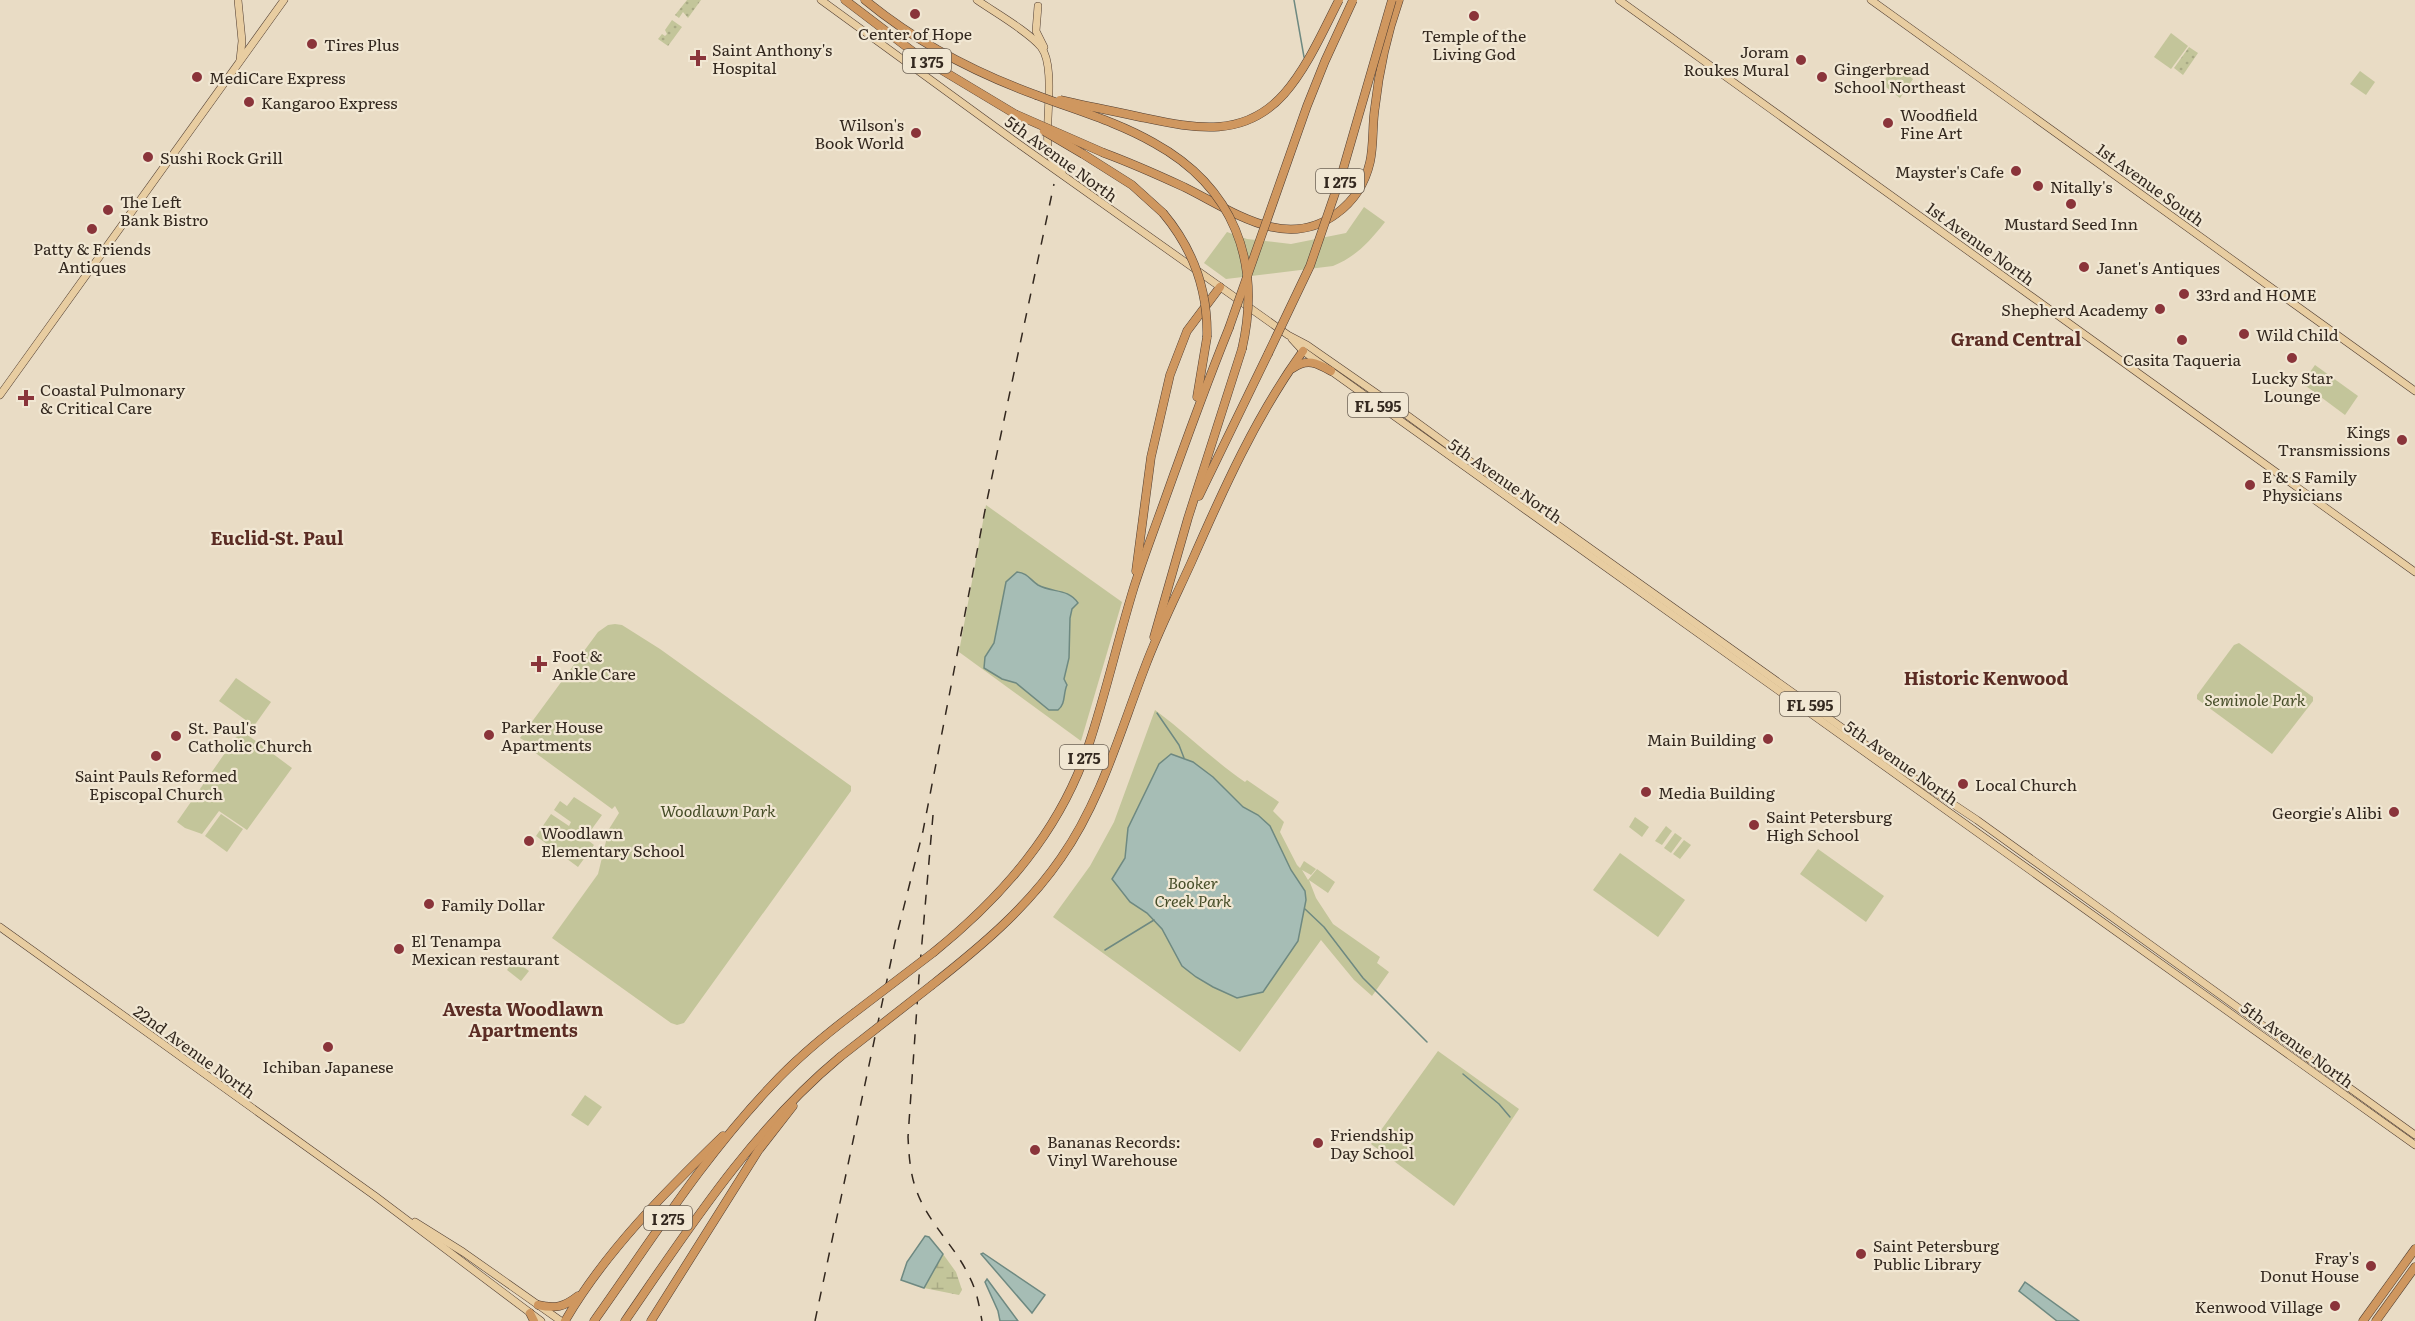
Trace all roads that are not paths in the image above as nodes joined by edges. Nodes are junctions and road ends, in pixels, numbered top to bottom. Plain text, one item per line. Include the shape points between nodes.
1 (238, 0) edge
2 (284, 0) edge
3 (821, 0) edge
4 (845, 0) edge
5 (865, 0) edge
6 (977, 0) edge
7 (1339, 0) edge
8 (1353, 0) edge
9 (1392, 0) edge
10 (1399, 0) edge
11 (1619, 0) edge
12 (1871, 0) edge
13 (1038, 6) dead end
14 (1048, 61) junction
15 (240, 63) junction
16 (1036, 95) junction
17 (1014, 114) junction
18 (1067, 179) junction
19 (1220, 287) junction
20 (1288, 335) junction
21 (1303, 351) junction
22 (1289, 370) junction
23 (1331, 371) junction
24 (2415, 391) edge
25 (0, 395) edge
26 (1193, 419) junction
27 (1188, 518) junction
28 (2415, 572) edge
29 (1134, 586) junction
30 (1164, 615) junction
31 (1847, 741) junction
32 (1862, 741) junction
33 (0, 927) edge
34 (821, 1072) junction
35 (744, 1116) junction
36 (2415, 1135) edge
37 (2415, 1145) edge
38 (375, 1196) junction
39 (2415, 1249) edge
40 (2415, 1268) edge
41 (582, 1294) junction
42 (538, 1305) junction
43 (532, 1317) edge
44 (541, 1321) edge
45 (563, 1321) edge
46 (594, 1321) edge
47 (625, 1321) edge
48 (651, 1321) edge
49 (2363, 1321) edge
50 (2376, 1321) edge

1 - 15 main road
2 - 15 main road
3 - 18 main road, 5th Avenue North / FL 595
4 - 17 highway, I 375 via 920,57
5 - 16 highway, I 375 via 942,54
6 - 14 main road via 1035,41
7 - 16 highway, bridge via 1283,94 1259,114 1239,124 1182,126
8 - 26 highway, I 275, bridge via 1307,106
9 - 27 highway, I 275, bridge via 1342,173 1310,266
10 - 17 highway, bridge via 1382,61 1370,161 1359,191 1332,217 1304,228 1258,224 1171,181
11 - 28 main road, 1st Avenue North
12 - 24 main road, 1st Avenue South
13 - 14 main road via 1036,31
14 - 18 main road, FL 595 via 1048,148
15 - 25 main road
16 - 27 highway, bridge via 1152,142 1181,160 1207,183 1233,222 1246,263 1249,304 1242,348
17 - 26 highway, bridge via 1132,184 1181,236 1204,295 1207,338
18 - 19 main road, 5th Avenue North / FL 595
19 - 20 main road, 5th Avenue North / FL 595
19 - 29 highway via 1187,332 1170,375 1151,457
20 - 21 main road, 5th Avenue North / FL 595
20 - 32 main road, 5th Avenue North / FL 595 via 1389,402
21 - 22 highway
21 - 23 main road, 5th Avenue North / FL 595
22 - 23 highway via 1315,362
22 - 30 highway via 1225,485
23 - 31 main road, 5th Avenue North / FL 595
26 - 29 highway, I 275
27 - 30 highway, I 275
29 - 35 highway, I 275, bridge via 1089,746 1041,843 981,911 785,1071
30 - 34 highway, I 275, bridge via 1114,751 1062,857 1002,927
31 - 32 main road
31 - 37 main road, 5th Avenue North / FL 595
32 - 36 main road, 5th Avenue North / FL 595
33 - 38 main road, 22nd Avenue North
34 - 47 highway, I 275 via 755,1143
34 - 48 highway via 758,1151
35 - 41 highway via 655,1204
35 - 46 highway, I 275
38 - 42 main road, 22nd Avenue North
38 - 43 main road, 22nd Avenue North
39 - 49 highway
40 - 50 highway
41 - 42 highway via 559,1307
41 - 45 highway
42 - 45 main road, 22nd Avenue North
43 - 44 main road, 22nd Avenue North

